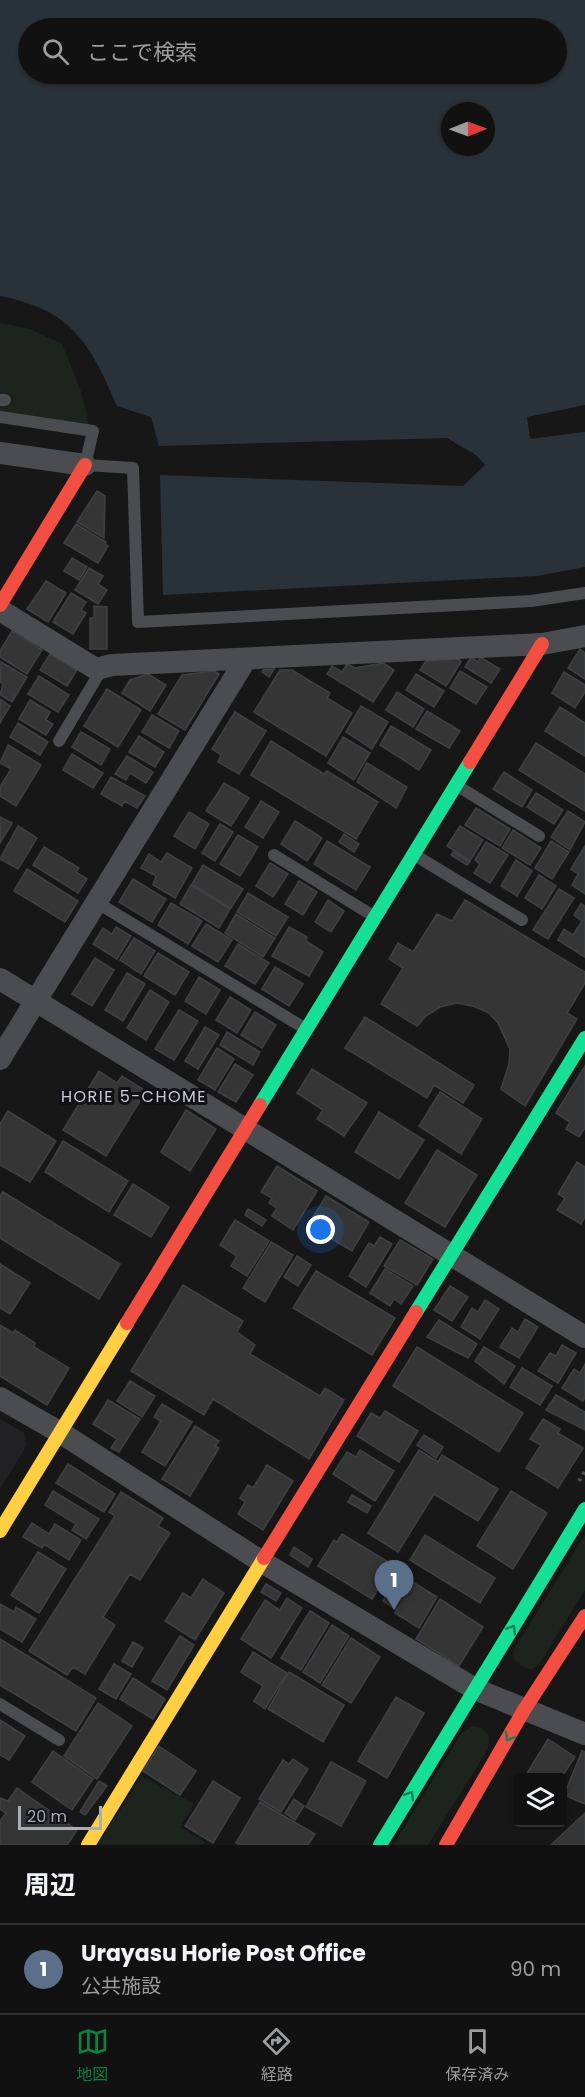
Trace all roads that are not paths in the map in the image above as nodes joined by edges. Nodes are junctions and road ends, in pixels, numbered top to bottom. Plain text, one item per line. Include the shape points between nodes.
1 (0, 417) edge
2 (0, 453) edge
3 (85, 465) junction
4 (585, 593) edge
5 (0, 605) edge
6 (0, 610) edge
7 (585, 636) edge
8 (542, 644) junction
9 (246, 659) junction
10 (104, 667) junction
11 (59, 741) dead end
12 (456, 785) junction
13 (539, 836) dead end
14 (413, 854) junction
15 (273, 855) dead end
16 (96, 902) junction
17 (376, 917) junction
18 (522, 920) dead end
19 (0, 979) edge
20 (36, 1001) junction
21 (307, 1029) junction
22 (585, 1038) edge
23 (0, 1059) edge
24 (246, 1130) junction
25 (451, 1255) junction
26 (585, 1337) edge
27 (0, 1398) edge
28 (61, 1433) junction
29 (585, 1509) edge
30 (0, 1531) edge
31 (262, 1562) junction
32 (585, 1616) edge
33 (475, 1689) junction
34 (0, 1704) edge
35 (524, 1710) junction
36 (585, 1734) edge
37 (59, 1740) dead end
38 (88, 1845) edge
39 (380, 1845) edge
40 (446, 1845) edge

1 - 3 lane via 93,430
2 - 3 street
3 - 4 lane via 133,468 138,622 531,601
3 - 5 street
6 - 10 street via 96,669
7 - 8 street
8 - 9 street
8 - 12 street
9 - 10 street
9 - 16 street
10 - 11 lane
12 - 13 lane
12 - 14 street
14 - 17 street
14 - 18 lane
15 - 17 lane
16 - 20 street
16 - 21 lane
17 - 21 street
19 - 20 street
20 - 23 street
20 - 24 street
21 - 24 street
22 - 25 street
24 - 25 street
24 - 28 street
25 - 26 street
25 - 31 street
27 - 28 street
28 - 30 street
28 - 31 street
33 -> 29 street
31 - 33 street
31 - 38 street
32 - 35 street
33 - 35 street
39 -> 33 street
34 - 37 lane
35 - 36 street
35 -> 40 street

